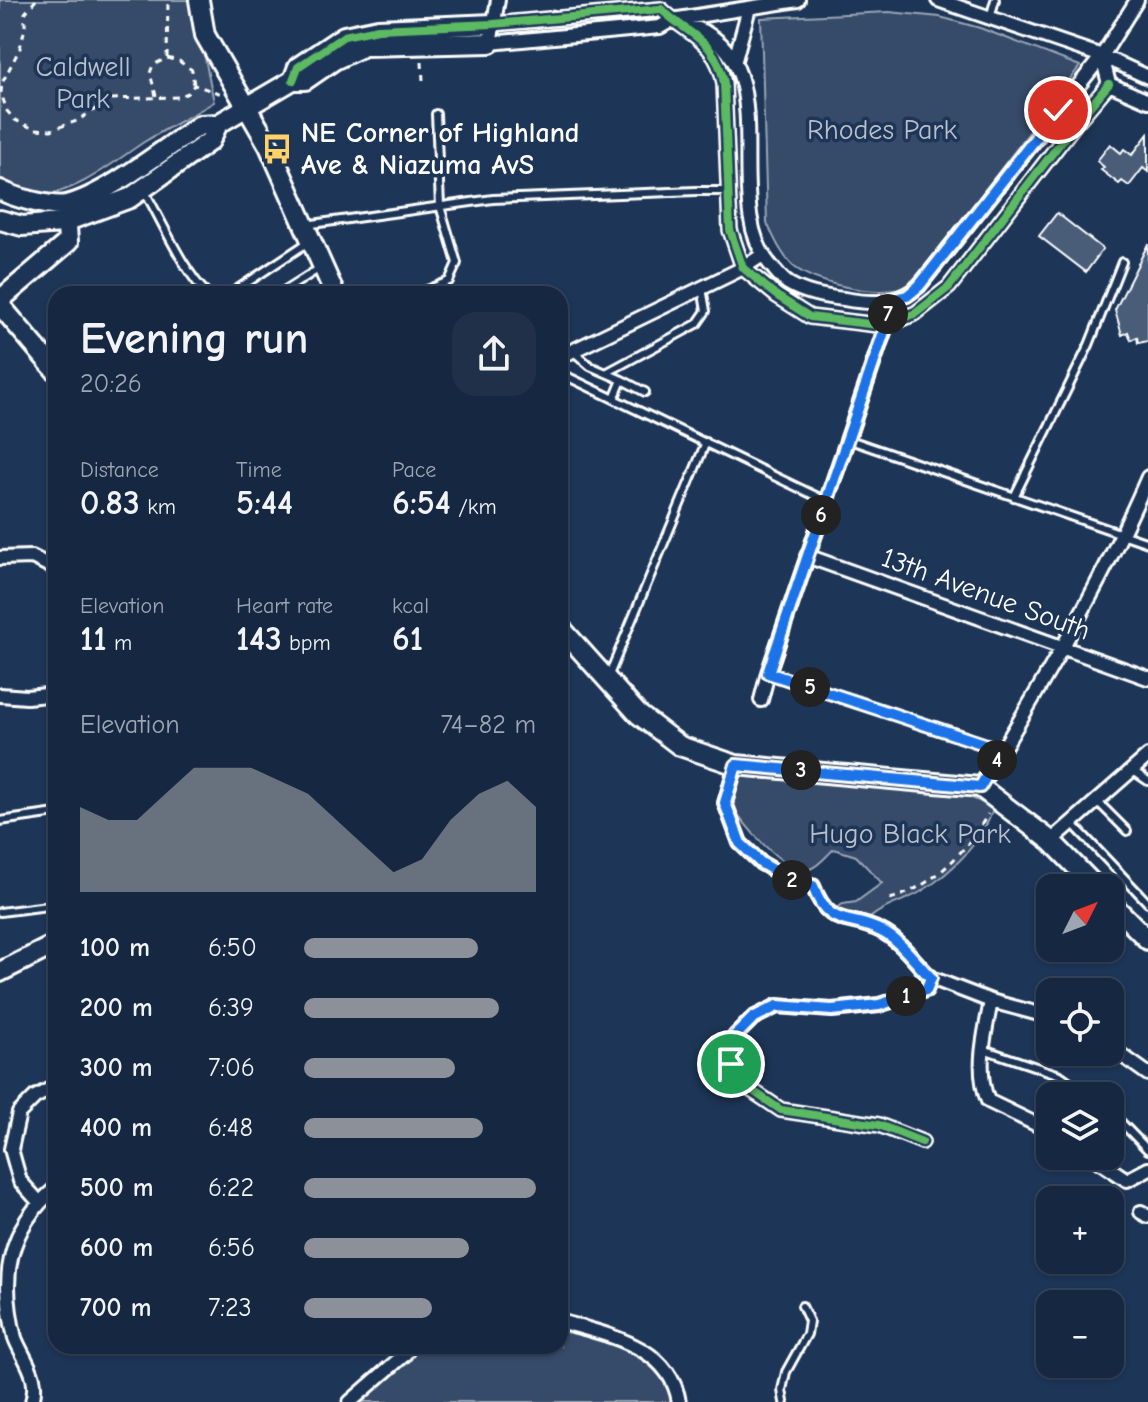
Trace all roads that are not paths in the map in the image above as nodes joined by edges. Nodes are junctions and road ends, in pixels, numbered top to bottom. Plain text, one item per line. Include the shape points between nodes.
1 (199, 0) edge
2 (498, 0) edge
3 (798, 0) edge
4 (938, 0) edge
5 (995, 0) edge
6 (1137, 0) edge
7 (749, 8) junction
8 (990, 18) junction
9 (672, 20) junction
10 (493, 24) junction
11 (490, 43) junction
12 (1102, 56) junction
13 (735, 60) junction
14 (1148, 77) edge
15 (293, 80) junction
16 (1109, 84) junction
17 (1148, 101) edge
18 (247, 108) junction
19 (436, 114) dead end
20 (218, 124) junction
21 (143, 189) junction
22 (0, 190) edge
23 (728, 191) junction
24 (440, 206) junction
25 (67, 213) junction
26 (0, 220) edge
27 (308, 232) junction
28 (761, 256) junction
29 (1122, 262) dead end
30 (323, 266) junction
31 (743, 268) junction
32 (202, 286) edge
33 (240, 286) edge
34 (292, 286) edge
35 (332, 286) edge
36 (437, 286) edge
37 (702, 288) junction
38 (890, 300) junction
39 (0, 303) edge
40 (886, 326) junction
41 (573, 351) junction
42 (568, 353) edge
43 (48, 361) edge
44 (606, 373) junction
45 (568, 377) edge
46 (622, 380) junction
47 (645, 392) dead end
48 (614, 399) junction
49 (847, 439) junction
50 (706, 442) junction
51 (1148, 477) edge
52 (1014, 497) junction
53 (826, 501) junction
54 (1124, 534) junction
55 (1148, 543) edge
56 (807, 556) junction
57 (0, 558) edge
58 (48, 565) edge
59 (568, 641) edge
60 (1064, 648) junction
61 (768, 673) junction
62 (1148, 678) edge
63 (606, 681) junction
64 (0, 695) edge
65 (48, 695) edge
66 (761, 700) dead end
67 (1001, 752) junction
68 (1148, 756) edge
69 (736, 765) junction
70 (1132, 770) junction
71 (1148, 781) edge
72 (980, 787) junction
73 (1097, 801) junction
74 (48, 814) edge
75 (0, 821) edge
76 (1072, 823) junction
77 (1127, 831) dead end
78 (1051, 841) junction
79 (1083, 874) edge
80 (1148, 903) edge
81 (48, 906) edge
82 (0, 912) edge
83 (1124, 916) edge
84 (1148, 940) edge
85 (48, 948) edge
86 (0, 972) edge
87 (928, 984) junction
88 (991, 1001) junction
89 (1036, 1013) edge
90 (983, 1049) junction
91 (1124, 1057) edge
92 (1148, 1074) edge
93 (1070, 1082) edge
94 (48, 1090) edge
95 (1036, 1124) edge
96 (1124, 1125) edge
97 (922, 1142) dead end
98 (1148, 1150) edge
99 (1148, 1169) edge
100 (1112, 1170) edge
101 (48, 1195) edge
102 (39, 1202) junction
103 (802, 1306) dead end
104 (568, 1323) edge
105 (405, 1354) edge
106 (32, 1402) edge
107 (350, 1402) edge
108 (679, 1402) edge
109 (784, 1402) edge

1 - 18 street via 205,35
2 - 10 street
3 - 7 street
4 - 8 street
5 - 8 lane
6 - 12 street
7 - 9 street
7 - 13 street
8 - 12 street
9 - 10 street via 661,9
9 - 11 street via 660,27
9 - 13 street via 705,30
9 - 23 street via 709,46 721,65
10 - 11 street
10 - 15 street via 378,29 344,36 298,67
11 - 15 street via 364,46 305,80
12 - 14 street
12 - 16 street
12 - 38 street via 919,286
13 - 28 street via 743,88 752,231
15 - 18 street
16 - 17 street
16 - 40 street via 949,287 916,313
18 - 20 street
18 - 27 street
19 - 24 lane
20 - 21 street via 210,141
20 - 25 street via 200,125
21 - 25 street via 130,198
21 - 32 lane
22 - 25 street
23 - 24 lane via 546,196
23 - 31 street via 730,230
24 - 27 lane
24 - 36 lane via 457,263 449,281
25 - 26 street via 22,226
25 - 39 street via 68,242
27 - 30 street
27 - 33 lane
28 - 31 street
28 - 38 street via 788,284 816,295 873,304
29 - 52 lane via 1089,345
30 - 34 lane
30 - 35 street
31 - 37 street
31 - 40 street via 810,317
37 - 41 street
37 - 44 lane via 706,311 697,324
38 - 40 street
39 - 43 street
40 - 49 street
41 - 42 street
41 - 44 lane
44 - 46 lane
45 - 48 lane
46 - 47 lane
46 - 48 lane
48 - 50 lane
49 - 52 lane
49 - 53 street
50 - 53 lane
50 - 63 lane
51 - 54 street
52 - 54 lane
53 - 56 street
54 - 55 lane
54 - 60 street
56 - 60 street, 13th Avenue South
56 - 61 street
57 - 58 street via 32,557
59 - 63 street
60 - 62 street, 13th Avenue South
60 - 67 street
61 - 66 street
61 - 67 lane
63 - 69 street via 680,746
64 - 65 street
67 - 72 street
68 - 70 street
69 - 72 street
69 - 87 street via 725,803 740,843 761,863 796,883 813,886 834,918 881,931
70 - 71 lane
70 - 73 street
72 - 78 street
73 - 76 street
73 - 77 lane
74 - 75 lane
76 - 78 street
76 - 80 lane
78 - 79 street
81 - 82 lane
83 - 84 street
85 - 86 street
87 - 88 street
87 - 97 street via 879,1005 832,1010 777,1006 753,1018 735,1036 731,1064 735,1079 781,1110 879,1125
88 - 89 street
88 - 90 street
90 - 93 lane
90 - 95 street via 981,1084 988,1101
91 - 92 street
94 - 102 street via 19,1113 11,1149 20,1181
96 - 98 lane
99 - 100 street via 1127,1180
101 - 102 street
102 - 106 street via 7,1253 2,1292 16,1341 35,1378
103 - 109 lane via 809,1321 807,1334 786,1372
104 - 108 street via 618,1338 653,1356 669,1374
105 - 107 street

